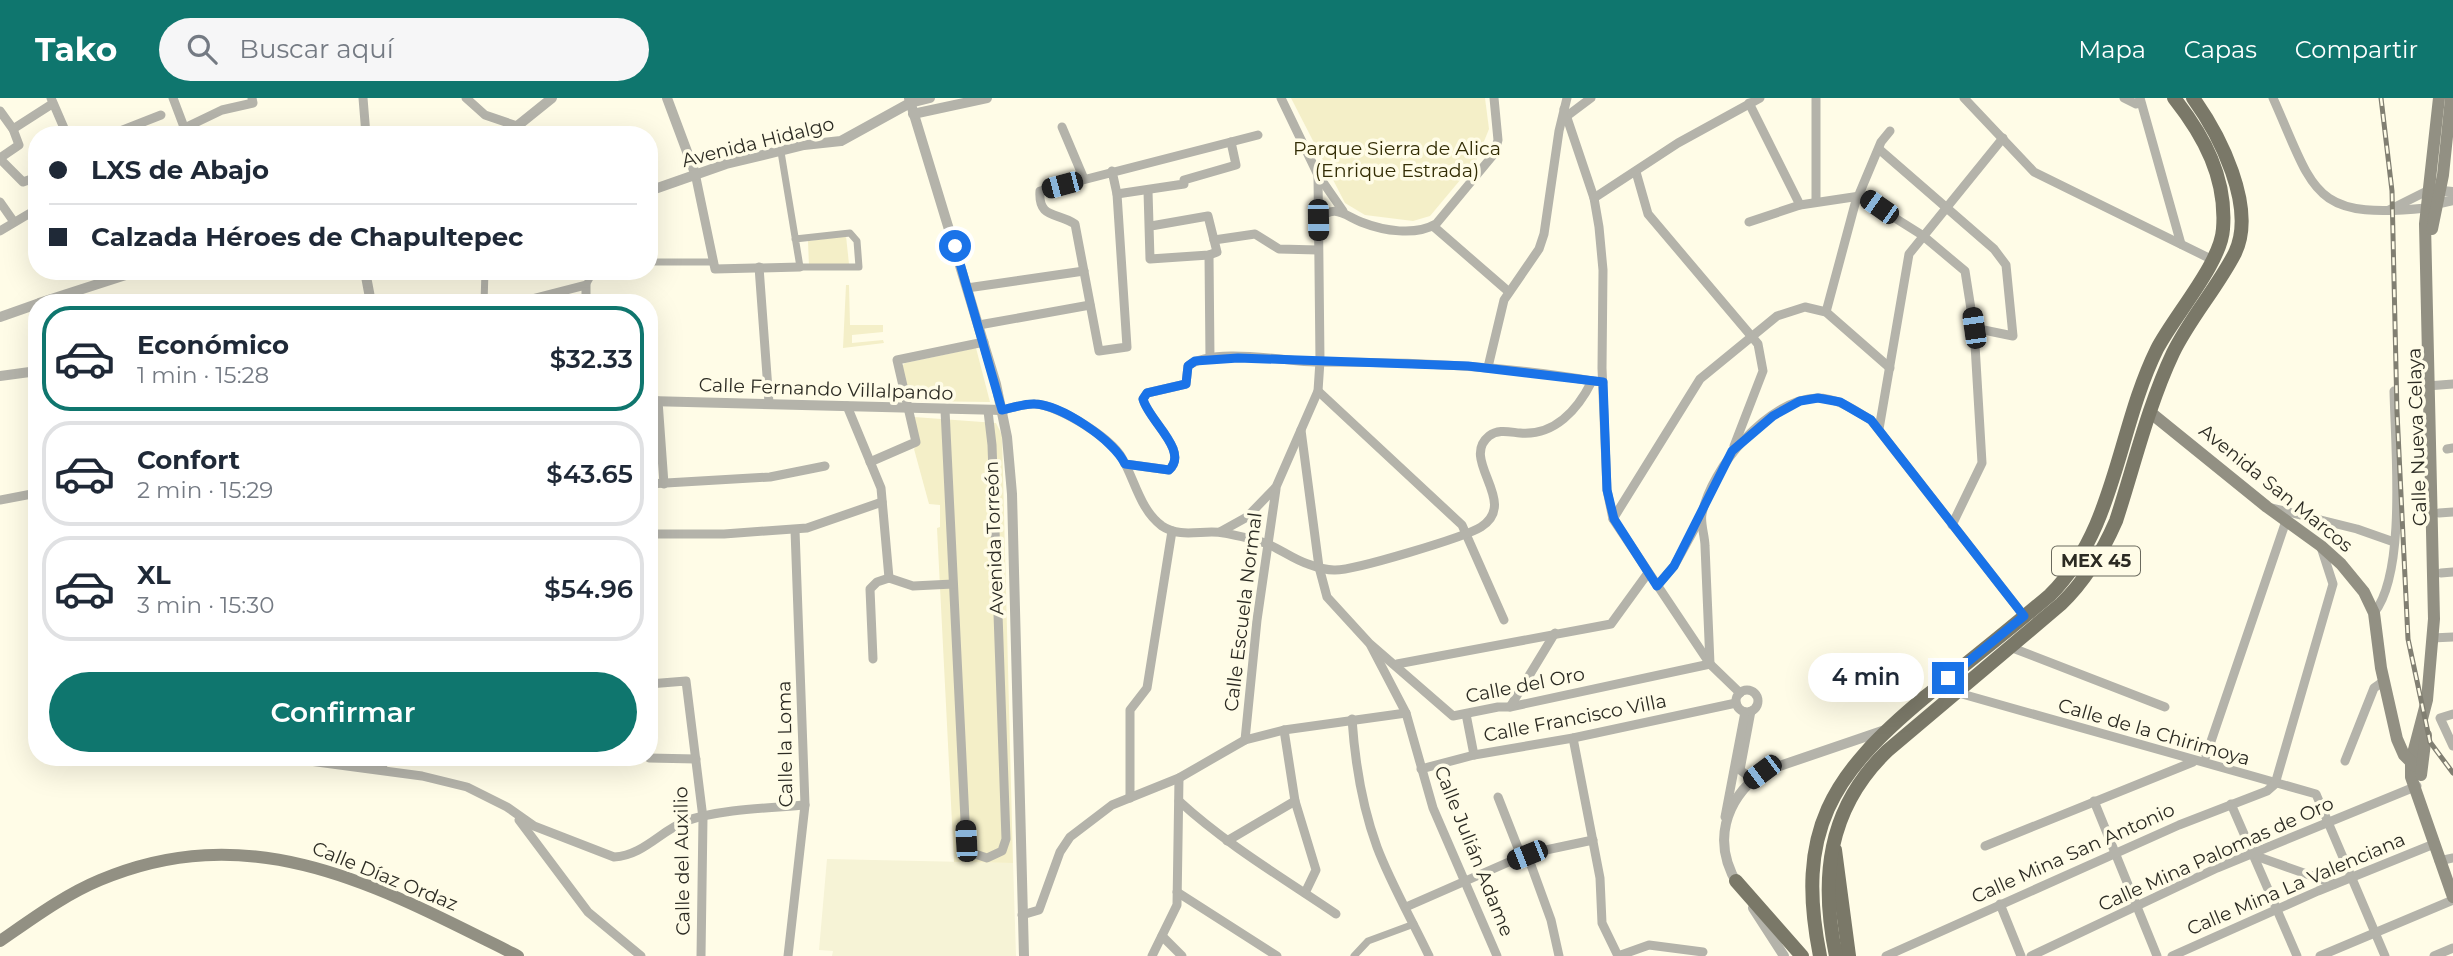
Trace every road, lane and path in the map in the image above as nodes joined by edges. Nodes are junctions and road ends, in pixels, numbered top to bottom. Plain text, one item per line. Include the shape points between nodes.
1 (173, 98) edge
2 (363, 98) edge
3 (466, 98) edge
4 (552, 98) edge
5 (667, 98) edge
6 (987, 98) edge
7 (1281, 98) edge
8 (1494, 98) edge
9 (1567, 98) edge
10 (1591, 98) edge
11 (1760, 98) edge
12 (1816, 98) edge
13 (1964, 98) edge
14 (2124, 98) edge
15 (2174, 98) edge
16 (2193, 98) edge
17 (2273, 98) edge
18 (2439, 98) edge
19 (2451, 98) edge
20 (2140, 99) edge
21 (252, 100) edge
22 (52, 101) edge
23 (917, 103) edge
24 (1749, 103) junction
25 (0, 111) edge
26 (1565, 112) junction
27 (161, 115) dead end
28 (2452, 123) edge
29 (63, 126) edge
30 (133, 126) edge
31 (184, 126) edge
32 (186, 126) edge
33 (365, 126) edge
34 (517, 126) joint
35 (1062, 127) dead end
36 (13, 129) junction
37 (1890, 131) dead end
38 (1258, 135) dead end
39 (2003, 138) junction
40 (1231, 142) junction
41 (1880, 150) junction
42 (781, 152) junction
43 (0, 158) edge
44 (1112, 171) junction
45 (1636, 172) junction
46 (695, 173) junction
47 (1318, 174) junction
48 (1084, 179) junction
49 (28, 181) edge
50 (658, 187) edge
51 (2441, 190) edge
52 (1148, 191) junction
53 (1117, 194) junction
54 (1860, 196) junction
55 (1594, 198) junction
56 (2453, 200) edge
57 (0, 202) edge
58 (1816, 202) junction
59 (1800, 205) junction
60 (1946, 206) junction
61 (2431, 206) junction
62 (1343, 211) junction
63 (2385, 212) junction
64 (28, 214) edge
65 (1318, 220) junction
66 (14, 222) junction
67 (1749, 222) dead end
68 (1152, 226) junction
69 (1433, 226) junction
70 (0, 231) edge
71 (1922, 236) junction
72 (795, 239) junction
73 (1214, 240) junction
74 (2181, 244) junction
75 (1318, 250) junction
76 (1209, 256) junction
77 (2213, 260) junction
78 (658, 262) edge
79 (714, 265) junction
80 (759, 267) junction
81 (800, 267) junction
82 (1084, 271) junction
83 (110, 280) edge
84 (589, 280) edge
85 (586, 285) junction
86 (967, 288) junction
87 (1509, 292) junction
88 (66, 294) edge
89 (551, 294) edge
90 (586, 294) edge
91 (1090, 306) junction
92 (28, 307) edge
93 (1826, 312) junction
94 (0, 317) edge
95 (979, 325) junction
96 (1974, 328) junction
97 (1751, 335) junction
98 (984, 342) junction
99 (1210, 359) junction
100 (1320, 361) junction
101 (1488, 367) junction
102 (1890, 368) junction
103 (28, 372) edge
104 (0, 376) edge
105 (1592, 381) junction
106 (1603, 382) junction
107 (2453, 384) edge
108 (2430, 386) junction
109 (1318, 391) junction
110 (2394, 391) dead end
111 (658, 401) edge
112 (769, 403) junction
113 (846, 406) junction
114 (908, 407) junction
115 (945, 410) junction
116 (1002, 410) junction
117 (988, 411) junction
118 (2151, 413) junction
119 (1879, 429) junction
120 (1301, 430) junction
121 (658, 439) edge
122 (1732, 451) junction
123 (870, 462) junction
124 (1125, 464) junction
125 (825, 466) dead end
126 (658, 484) edge
127 (664, 484) junction
128 (1276, 487) junction
129 (28, 495) edge
130 (0, 500) edge
131 (882, 502) junction
132 (2266, 507) junction
133 (2453, 512) edge
134 (2439, 513) junction
135 (1701, 516) junction
136 (1614, 519) junction
137 (2286, 521) junction
138 (1952, 525) junction
139 (795, 530) junction
140 (1172, 531) junction
141 (1220, 532) junction
142 (1464, 532) junction
143 (658, 534) edge
144 (2394, 542) junction
145 (1267, 544) junction
146 (2321, 546) junction
147 (1319, 567) junction
148 (1648, 573) junction
149 (2447, 573) edge
150 (889, 578) junction
151 (953, 584) junction
152 (1657, 586) junction
153 (2374, 613) junction
154 (2024, 616) junction
155 (1503, 620) dead end
156 (1555, 634) junction
157 (2453, 637) edge
158 (2435, 638) junction
159 (1370, 644) junction
160 (2010, 647) junction
161 (873, 659) dead end
162 (1397, 664) junction
163 (1710, 664) junction
164 (2384, 681) junction
165 (658, 683) edge
166 (1955, 692) junction
167 (1740, 693) junction
168 (1736, 703) junction
169 (1510, 707) junction
170 (2165, 707) dead end
171 (1748, 712) junction
172 (1406, 713) junction
173 (1466, 714) junction
174 (2453, 714) edge
175 (1352, 719) junction
176 (1888, 729) junction
177 (1284, 730) junction
178 (1573, 738) junction
179 (1245, 740) junction
180 (2453, 746) edge
181 (1474, 755) junction
182 (2206, 755) dead end
183 (658, 758) edge
184 (696, 759) junction
185 (2345, 761) dead end
186 (2411, 761) junction
187 (2193, 762) junction
188 (350, 766) edge
189 (383, 766) edge
190 (1421, 769) junction
191 (382, 770) junction
192 (1762, 772) junction
193 (1179, 778) junction
194 (2419, 781) junction
195 (2275, 784) junction
196 (1498, 797) dead end
197 (1130, 798) junction
198 (1179, 801) junction
199 (1295, 801) junction
200 (2094, 801) junction
201 (2231, 804) junction
202 (805, 805) junction
203 (515, 816) junction
204 (703, 818) junction
205 (2330, 821) junction
206 (1724, 825) junction
207 (1593, 840) junction
208 (1227, 841) junction
209 (1834, 841) junction
210 (2434, 844) junction
211 (1984, 846) dead end
212 (1527, 855) junction
213 (2116, 855) junction
214 (2253, 855) junction
215 (2446, 860) edge
216 (2352, 879) junction
217 (1466, 880) junction
218 (1736, 881) junction
219 (2453, 882) edge
220 (2335, 884) junction
221 (1177, 892) junction
222 (1305, 893) junction
223 (2453, 899) edge
224 (2000, 904) junction
225 (1406, 906) junction
226 (2137, 909) junction
227 (2277, 910) junction
228 (1336, 914) dead end
229 (1022, 915) junction
230 (1414, 924) junction
231 (2375, 933) junction
232 (1162, 936) junction
233 (0, 941) edge
234 (2453, 948) edge
235 (1703, 952) dead end
236 (518, 956) edge
237 (641, 956) edge
238 (701, 956) edge
239 (788, 956) edge
240 (1024, 956) edge
241 (1152, 956) edge
242 (1182, 956) edge
243 (1276, 956) edge
244 (1354, 956) edge
245 (1429, 956) edge
246 (1497, 956) edge
247 (1559, 956) edge
248 (1618, 956) edge
249 (1784, 956) edge
250 (1802, 956) edge
251 (1820, 956) edge
252 (1836, 956) edge
253 (1849, 956) edge
254 (1886, 956) edge
255 (2021, 956) edge
256 (2031, 956) edge
257 (2157, 956) edge
258 (2172, 956) edge
259 (2297, 956) edge
260 (2320, 956) edge
261 (2385, 956) edge
262 (2434, 956) edge

1 - 31 street
2 - 33 street
3 - 34 street via 485,116
4 - 34 street
5 - 46 street
6 - 23 street, Avenida Hidalgo
7 - 47 street
8 - 69 street via 1498,140 1494,154
9 - 26 street
10 - 26 street
11 - 24 street
12 - 58 street
13 - 39 street
14 - 20 street via 2136,104
15 - 77 main road, MEX 45 via 2206,142 2218,181 2223,233
16 - 118 main road, MEX 45 via 2228,158 2239,207 2239,237 2234,254 2173,352
17 - 63 street via 2318,190 2341,205
18 - 51 main road, Calle Nueva Celaya
19 - 28 main road, Calle Nueva Celaya
20 - 74 street
21 - 32 street
22 - 29 street
22 - 36 street
23 - 42 street, Avenida Hidalgo via 841,141
23 - 86 street, Avenida Torreón
24 - 45 street
24 - 59 street
25 - 36 street
26 - 55 street
26 - 87 street via 1544,234
27 - 30 street
28 - 51 main road, Calle Nueva Celaya
35 - 48 street
36 - 43 street via 19,145
37 - 41 street
38 - 40 street
39 - 60 street
39 - 74 street via 2042,176
40 - 44 street
40 - 52 street via 1237,164 1184,180 1185,184
41 - 54 street
41 - 60 street
42 - 46 street, Avenida Hidalgo
42 - 72 street
43 - 49 street via 23,183
44 - 48 street
44 - 53 street
45 - 55 street
45 - 97 street via 1648,215
46 - 50 street, Avenida Hidalgo
46 - 79 street
47 - 62 street
47 - 65 street
48 - 82 street via 1040,191 1041,207 1047,215 1075,224
51 - 61 main road, Calle Nueva Celaya
51 - 63 street
52 - 53 street
52 - 68 street
53 - 91 street via 1127,347 1100,351
54 - 58 street
54 - 71 street
54 - 93 street
55 - 106 street via 1603,270
56 - 61 street
57 - 66 street
58 - 59 street
59 - 67 street
60 - 71 street
60 - 96 street via 1994,248 2006,265 2013,336
61 - 63 street
61 - 108 main road, Calle Nueva Celaya
62 - 65 street via 1324,213
62 - 69 street via 1361,222 1398,230
64 - 66 street
65 - 75 street
66 - 70 street
68 - 73 street via 1208,216
68 - 76 street via 1150,259
69 - 87 street
71 - 96 street via 1965,271
71 - 102 street via 1909,254
72 - 81 street
72 - 81 street via 850,233 857,241 861,262 859,267
73 - 75 street via 1255,234 1279,249
73 - 76 street via 1217,252
74 - 77 street
75 - 100 street
76 - 99 street
77 - 154 main road, MEX 45 via 2157,350 2134,407 2099,522 2085,550 2062,583
78 - 79 street
79 - 80 street
80 - 81 street
80 - 112 street
82 - 86 street
82 - 91 street
83 - 88 street
84 - 85 street
85 - 89 street
85 - 90 street
86 - 95 street, Avenida Torreón
87 - 101 street
91 - 95 street
92 - 94 street
93 - 97 street via 1795,309
93 - 102 street
95 - 98 street, Avenida Torreón
96 - 138 street via 1982,463
97 - 122 street via 1758,344 1763,372
97 - 136 street via 1700,379
98 - 114 street via 900,357 897,363
98 - 116 street, Avenida Torreón
99 - 100 street
99 - 124 street via 1188,366 1186,384 1147,393 1143,399 1172,445 1175,465 1169,470
100 - 101 street
100 - 109 street
101 - 105 street
102 - 119 street
103 - 104 street
105 - 106 street
105 - 142 street via 1582,403 1545,430 1503,431 1489,437 1480,451 1496,503 1494,513 1480,528
106 - 136 street via 1607,490
107 - 108 street
108 - 134 main road, Calle Nueva Celaya
108 - 158 main road, Calle Nueva Celaya
109 - 120 street
109 - 142 street
110 - 144 street
111 - 112 street, Calle Fernando Villalpando
112 - 113 street, Calle Fernando Villalpando
113 - 114 street, Calle Fernando Villalpando
113 - 123 street
114 - 115 street, Calle Fernando Villalpando
114 - 123 street via 916,442
115 - 117 street, Calle Fernando Villalpando
115 - 151 street
116 - 117 street, Calle Fernando Villalpando
116 - 124 street via 1034,404 1051,407 1104,440
116 - 229 street, Avenida Torreón via 1012,494
117 - 151 street via 1006,839 1002,850 987,858 972,853 966,841
118 - 132 main road, Avenida San Marcos
118 - 160 main road, MEX 45 via 2116,521 2099,556 2074,592
119 - 122 street via 1840,402 1810,399 1784,409
119 - 138 street
120 - 128 street
120 - 147 street
121 - 127 street
122 - 135 street
123 - 131 street
124 - 140 street via 1147,511
125 - 127 street via 770,477
126 - 127 street
128 - 141 street via 1247,517
128 - 145 street, Calle Escuela Normal
129 - 130 street
131 - 139 street
131 - 150 street
132 - 137 main road, Avenida San Marcos
132 - 144 street
133 - 134 street
134 - 149 main road, Calle Nueva Celaya
135 - 152 street via 1674,566
135 - 163 street
136 - 148 street
137 - 146 main road, Avenida San Marcos
137 - 182 street
138 - 154 street
139 - 143 street
139 - 202 street, Calle la Loma
140 - 141 street
140 - 197 street via 1147,688 1130,710
141 - 145 street
142 - 147 street via 1354,568
142 - 155 street
144 - 153 street via 2385,600
145 - 147 street
145 - 179 street, Calle Escuela Normal
146 - 153 main road, Avenida San Marcos via 2349,573
146 - 195 street via 2333,584
147 - 159 street via 1327,597
148 - 152 street
148 - 156 street via 1611,624
149 - 158 main road, Calle Nueva Celaya
150 - 151 street via 913,586
150 - 161 street via 870,589
152 - 163 street
153 - 164 main road, Avenida San Marcos
154 - 176 main road, MEX 45
156 - 162 street
156 - 169 street
157 - 158 street
158 - 186 main road, Calle Nueva Celaya via 2425,712
158 - 194 main road, Calle Nueva Celaya via 2432,713
159 - 162 street, Calle del Oro
159 - 172 street, Calle Julián Adame
160 - 166 main road, MEX 45
160 - 170 street
162 - 173 street, Calle del Oro via 1453,716
163 - 167 street
163 - 169 street, Calle del Oro
164 - 185 street via 2374,688
164 - 186 main road, Avenida San Marcos via 2397,739
165 - 184 street, Calle del Auxilio via 686,681
166 - 187 street, Calle de la Chirimoya
166 - 209 main road, MEX 45 via 1874,764 1851,798
167 - 168 street
167 - 171 street via 1750,690 1756,695 1757,705
168 - 171 street
168 - 178 street, Calle Francisco Villa
169 - 173 street, Calle del Oro
171 - 192 street via 1740,770 1748,776
171 - 206 street
172 - 175 street
172 - 190 street, Calle Julián Adame
173 - 181 street
174 - 180 street via 2440,718
175 - 177 street
175 - 225 street via 1364,805 1378,849
176 - 192 street
176 - 251 main road, MEX 45 via 1849,772 1822,820 1811,883
177 - 179 street
177 - 199 street
178 - 181 street, Calle Francisco Villa
178 - 207 street
179 - 193 street
181 - 190 street, Calle Francisco Villa
183 - 184 street
184 - 204 street, Calle del Auxilio
186 - 194 main road, Avenida San Marcos via 2412,777
187 - 195 street, Calle de la Chirimoya
187 - 200 street
188 - 191 street
189 - 191 street
190 - 217 street, Calle Julián Adame via 1433,808
191 - 203 street via 467,787 507,807
192 - 206 street via 1733,800
193 - 197 street
193 - 198 street
194 - 205 street, Calle Mina Palomas de Oro
194 - 210 main road, Avenida San Marcos
194 - 215 main road, Avenida San Marcos
195 - 201 street, Calle Mina San Antonio
195 - 205 street, Calle de la Chirimoya via 2316,794
196 - 212 street via 1518,848
197 - 229 street via 1112,805 1070,837 1039,910
198 - 208 street
198 - 221 street
199 - 208 street
199 - 222 street via 1316,870
200 - 211 street
200 - 213 street
201 - 213 street, Calle Mina San Antonio
201 - 214 street
202 - 204 street
202 - 239 street, Calle la Loma
203 - 204 street via 565,841 614,857 645,848 687,821
203 - 237 street via 588,912
204 - 238 street, Calle del Auxilio
205 - 214 street, Calle Mina Palomas de Oro
205 - 216 street, Calle de la Chirimoya
206 - 218 street via 1727,858
207 - 212 street
207 - 248 street via 1602,923
208 - 222 street
209 - 252 main road, MEX 45 via 1827,885
209 - 253 main road
210 - 215 main road, Avenida San Marcos
210 - 216 street, Calle Mina La Valenciana
212 - 217 street
212 - 247 street via 1552,920
213 - 224 street, Calle Mina San Antonio
213 - 226 street
214 - 220 street
214 - 226 street, Calle Mina Palomas de Oro
214 - 227 street
215 - 219 main road, Avenida San Marcos
215 - 223 main road, Avenida San Marcos
216 - 220 street, Calle Mina La Valenciana
216 - 231 street, Calle de la Chirimoya
217 - 225 street
217 - 246 street, Calle Julián Adame
218 - 249 street
218 - 250 main road
220 - 227 street, Calle Mina La Valenciana
221 - 232 street via 1177,905
221 - 243 street
222 - 228 street
223 - 231 street
224 - 254 street, Calle Mina San Antonio
224 - 255 street
225 - 230 street
226 - 256 street, Calle Mina Palomas de Oro
226 - 257 street
227 - 258 street, Calle Mina La Valenciana
227 - 259 street
229 - 240 street, Avenida Torreón
230 - 244 street via 1368,941
230 - 245 street
231 - 260 street
231 - 261 street, Calle de la Chirimoya
232 - 241 street
232 - 242 street
233 - 236 main road, Calle Díaz Ordaz via 60,901 112,875 162,862 257,856 329,870
234 - 262 street
235 - 248 street via 1649,945

